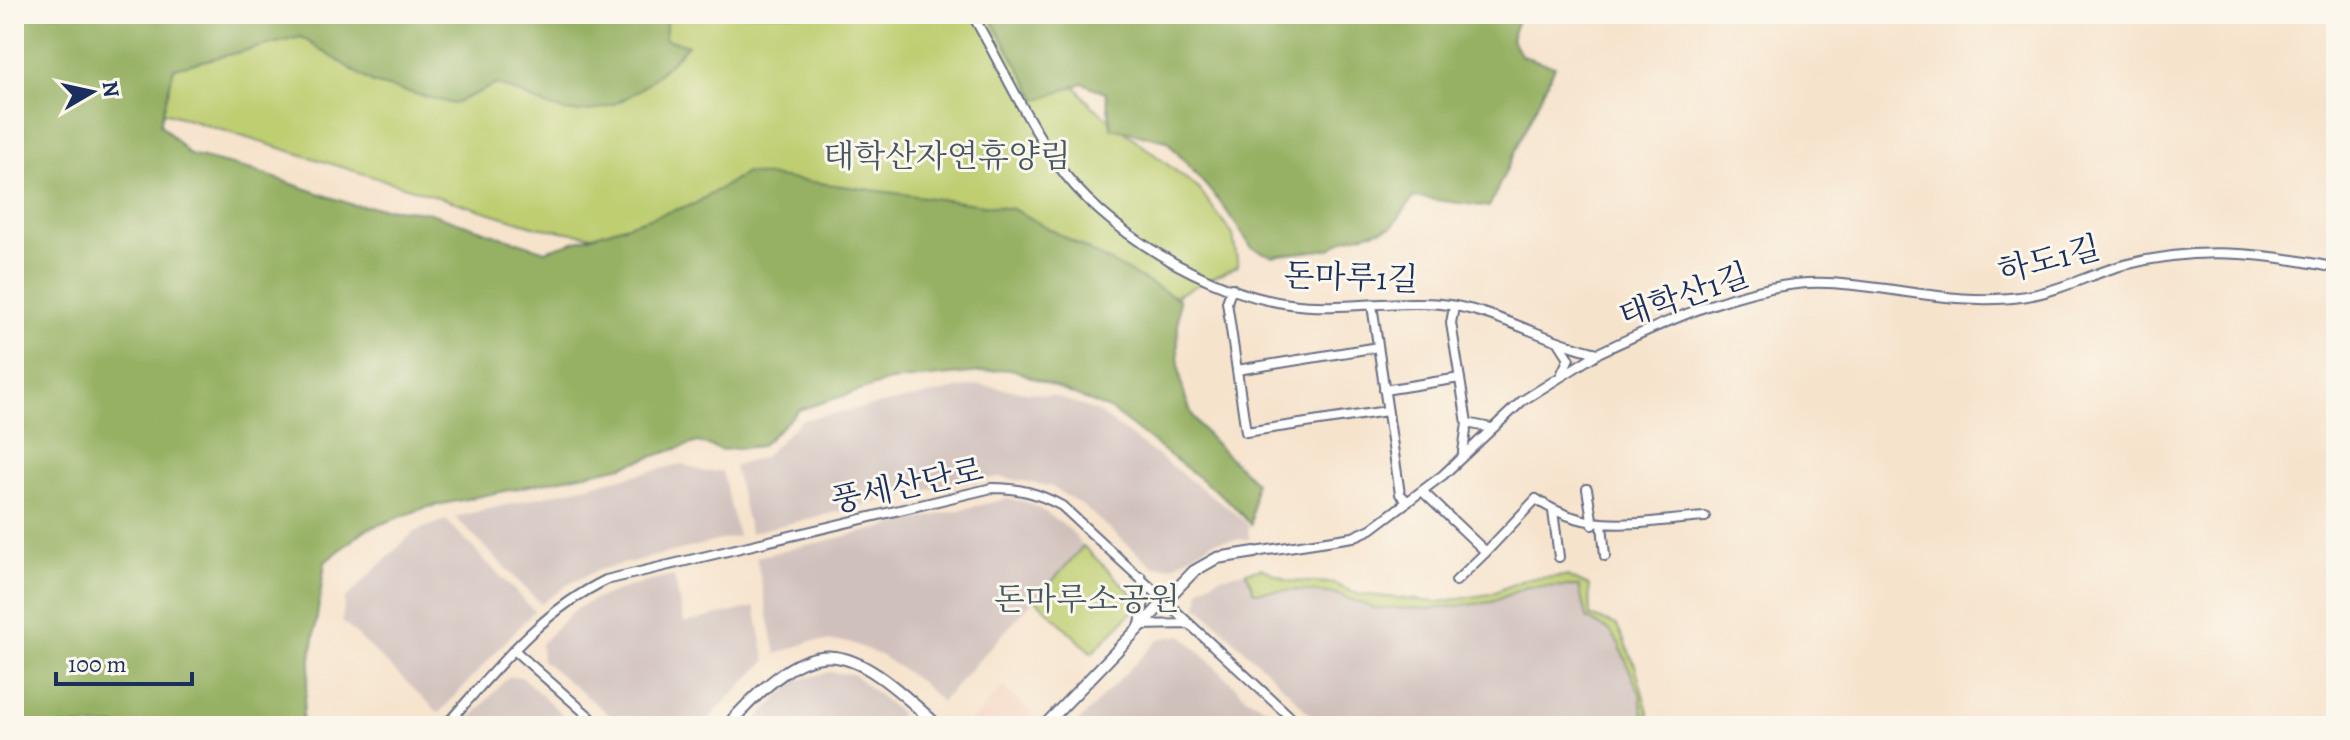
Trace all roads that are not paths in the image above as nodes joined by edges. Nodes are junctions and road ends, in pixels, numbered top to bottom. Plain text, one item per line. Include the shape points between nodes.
1 (972, 14) edge
2 (2336, 268) edge
3 (1232, 288) junction
4 (1774, 290) joint
5 (1372, 305) junction
6 (1454, 307) junction
7 (1556, 341) junction
8 (1378, 347) junction
9 (1598, 353) junction
10 (1237, 370) junction
11 (1561, 376) junction
12 (1460, 378) junction
13 (1384, 390) junction
14 (1387, 411) junction
15 (1467, 423) junction
16 (1491, 428) junction
17 (1463, 454) junction
18 (1587, 489) dead end
19 (1422, 491) junction
20 (1408, 502) junction
21 (1553, 511) junction
22 (1705, 517) dead end
23 (1597, 524) junction
24 (1255, 552) joint
25 (1486, 552) junction
26 (1605, 556) dead end
27 (1559, 557) dead end
28 (1141, 577) junction
29 (1456, 581) dead end
30 (1165, 599) junction
31 (1191, 624) junction
32 (1140, 625) junction
33 (514, 650) junction
34 (445, 726) edge
35 (600, 726) edge
36 (727, 726) edge
37 (938, 726) edge
38 (1044, 726) edge
39 (1300, 726) edge

1 - 3 street, 돈마루1길 via 1068,177 1153,251
2 - 4 street, 하도1길 via 2270,254 2227,253 2169,256 2120,266 2029,296 1923,297 1824,283
3 - 5 street, 돈마루1길 via 1288,304
3 - 10 street via 1227,302
4 - 9 street, 태학산1길 via 1690,313
5 - 6 street, 돈마루1길
5 - 8 street
6 - 7 street, 돈마루1길
6 - 12 street via 1451,323
7 - 9 street, 돈마루1길
7 - 11 street via 1568,351
8 - 10 street
8 - 13 street
9 - 11 street
10 - 14 street via 1246,432
11 - 16 street
12 - 13 street
12 - 15 street
13 - 14 street
14 - 20 street via 1400,494
15 - 16 street
15 - 17 street
16 - 17 street
17 - 19 street
18 - 23 street
19 - 20 street
19 - 25 street
20 - 24 street via 1353,537
21 - 23 street
21 - 25 street via 1536,499
21 - 27 street
22 - 23 street
23 - 26 street
24 - 30 street via 1217,558 1194,571
25 - 29 street
28 - 30 street, 풍세산단로
28 - 32 street via 1145,594
28 - 33 street, 풍세산단로 via 1062,506 1038,493 992,488 606,580 572,596
30 - 31 street, 풍세산단로
30 - 32 street
31 - 32 street
31 - 39 street, 풍세산단로
32 - 38 street
33 - 34 street, 풍세산단로
33 - 35 street
36 - 37 street via 779,673 812,658 834,657 874,671

